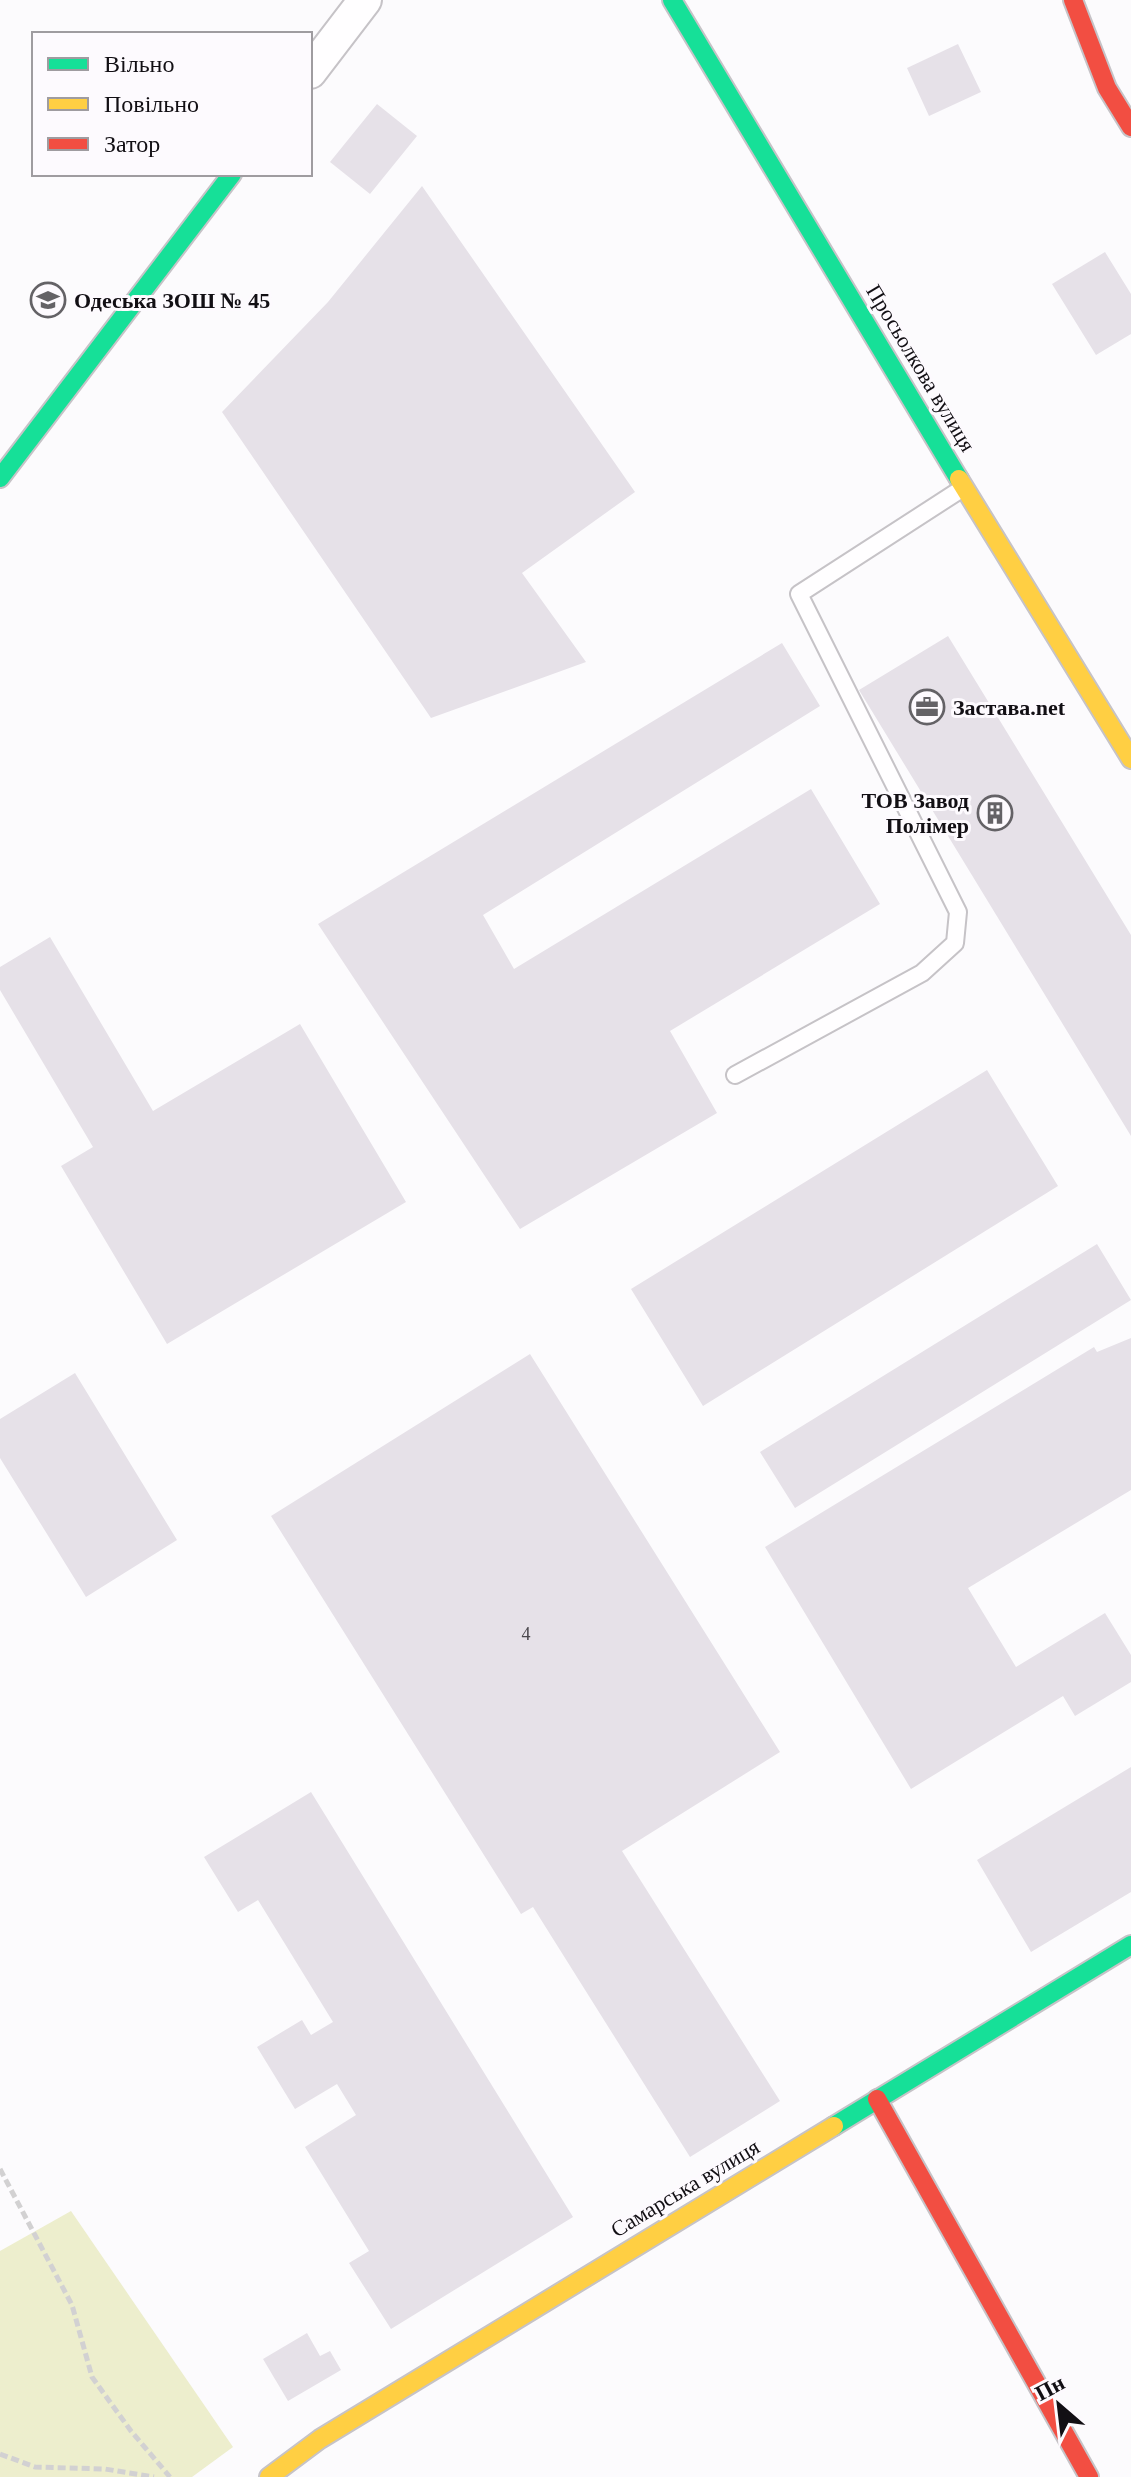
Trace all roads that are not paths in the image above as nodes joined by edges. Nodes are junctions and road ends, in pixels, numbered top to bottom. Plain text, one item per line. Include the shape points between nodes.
1 (365, 0) edge
2 (672, 0) edge
3 (1073, 0) edge
4 (312, 69) edge
5 (1131, 127) edge
6 (230, 176) edge
7 (0, 478) edge
8 (964, 487) junction
9 (1131, 759) edge
10 (735, 1075) dead end
11 (1131, 1945) edge
12 (877, 2099) junction
13 (269, 2477) edge
14 (1089, 2477) edge

1 - 4 street
2 - 8 street, Просьолкова вулиця
3 - 5 street via 1107,88
6 - 7 street
8 - 9 street, Просьолкова вулиця
8 - 10 lane via 799,594 958,912 955,943 922,973
11 - 12 street, Самарська вулиця
12 - 13 street, Самарська вулиця via 320,2439
12 - 14 street

